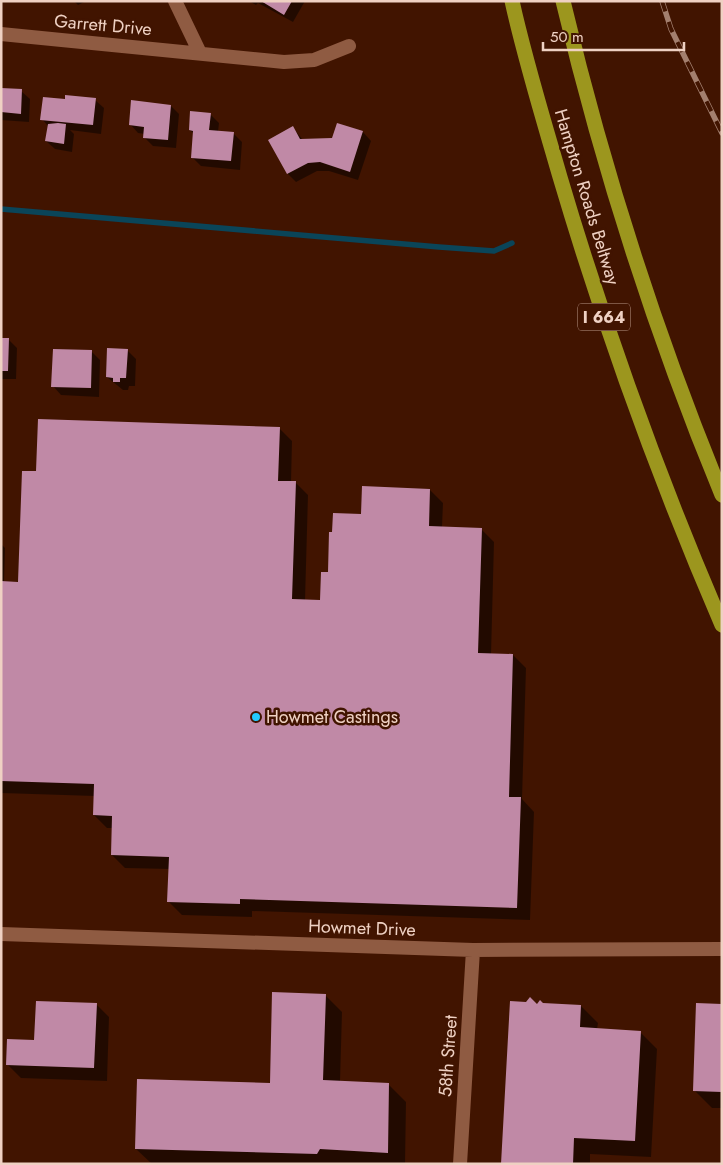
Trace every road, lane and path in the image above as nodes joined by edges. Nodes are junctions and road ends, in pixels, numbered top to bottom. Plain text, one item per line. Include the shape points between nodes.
1 (175, 1) edge
2 (512, 1) edge
3 (562, 1) edge
4 (1, 34) edge
5 (349, 46) dead end
6 (200, 52) junction
7 (722, 495) edge
8 (722, 625) edge
9 (1, 934) edge
10 (722, 949) edge
11 (473, 950) junction
12 (460, 1164) edge

1 - 6 street
2 - 8 highway, Hampton Roads Beltway / I 664 via 543,118 595,290 654,455
3 - 7 highway, Hampton Roads Beltway / I 664 via 623,218
4 - 6 street, Garrett Drive
5 - 6 street, Garrett Drive via 327,56 300,62
9 - 11 street, Howmet Drive
10 - 11 street, Howmet Drive
11 - 12 street, 58th Street

